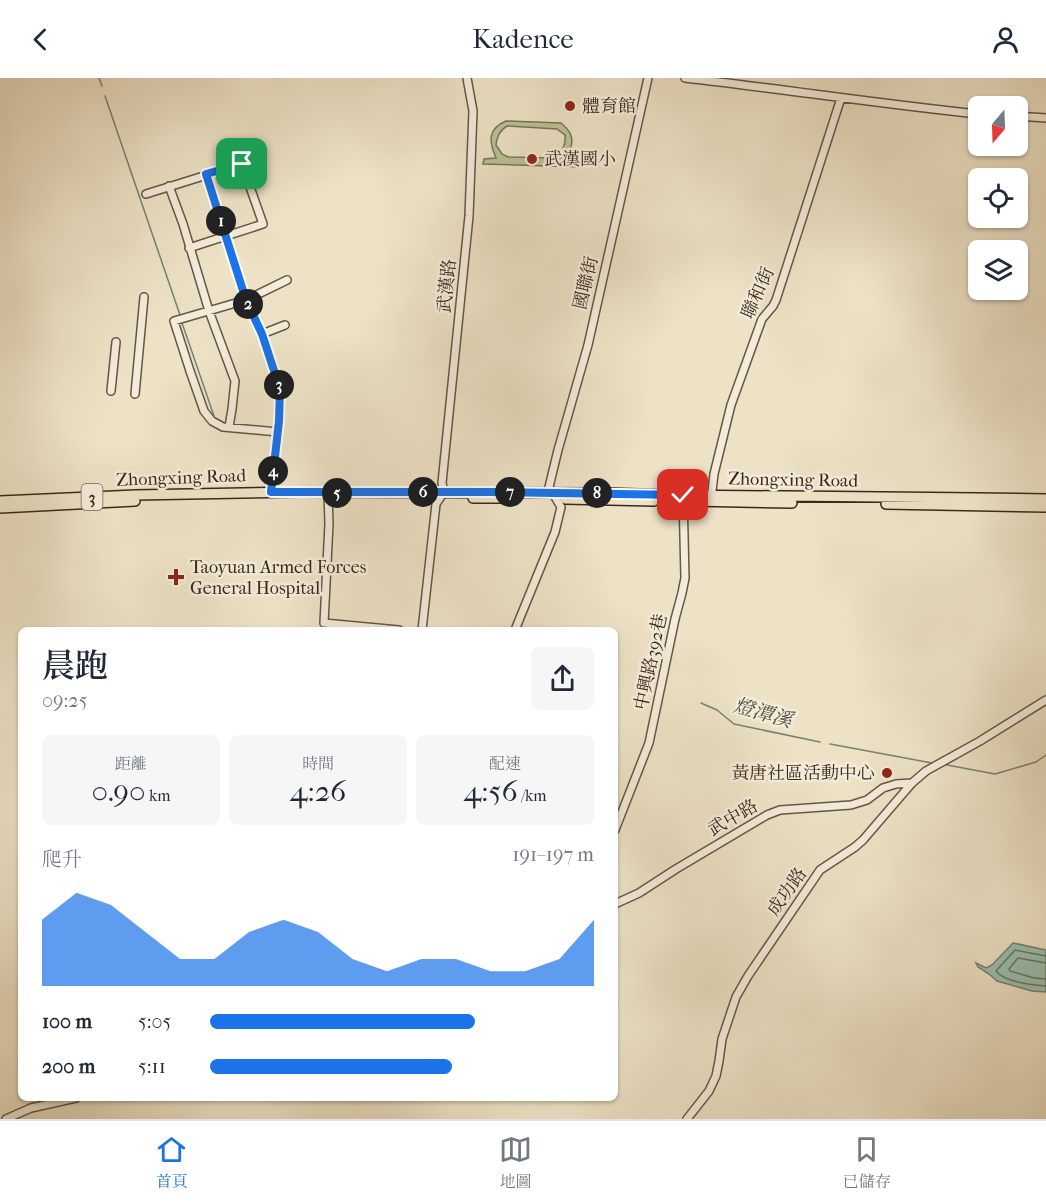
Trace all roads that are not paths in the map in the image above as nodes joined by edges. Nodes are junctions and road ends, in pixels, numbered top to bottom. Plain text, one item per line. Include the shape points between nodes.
1 (468, 78) edge
2 (648, 78) edge
3 (685, 78) edge
4 (841, 98) junction
5 (968, 113) edge
6 (1028, 117) edge
7 (1046, 118) edge
8 (206, 174) junction
9 (169, 186) junction
10 (146, 194) dead end
11 (226, 236) junction
12 (189, 248) junction
13 (287, 280) dead end
14 (144, 297) dead end
15 (246, 300) junction
16 (209, 311) junction
17 (285, 325) dead end
18 (262, 334) junction
19 (116, 342) dead end
20 (111, 391) dead end
21 (135, 394) dead end
22 (229, 427) junction
23 (278, 432) junction
24 (271, 492) junction
25 (329, 495) junction
26 (442, 495) junction
27 (553, 496) junction
28 (683, 498) junction
29 (711, 498) junction
30 (1046, 499) edge
31 (0, 501) edge
32 (1046, 507) edge
33 (0, 508) edge
34 (367, 627) edge
35 (422, 627) edge
36 (516, 627) edge
37 (1046, 700) edge
38 (912, 783) junction
39 (618, 823) edge
40 (618, 903) edge
41 (62, 1101) edge
42 (6, 1119) edge
43 (687, 1119) edge

1 - 26 street, 武漢路 via 474,111 469,216
2 - 27 street, 國聯街 via 588,345 549,487
3 - 4 street
4 - 5 street
4 - 29 street, 聯和街 via 776,300 762,319 731,405
6 - 7 street
8 - 9 street
8 - 11 street
8 - 11 street via 242,164 263,224
9 - 10 street
9 - 12 street
11 - 12 street
11 - 15 street
12 - 16 street
13 - 15 street
14 - 21 street
15 - 16 street
15 - 18 street
16 - 22 street via 235,381
16 - 22 street via 179,320 204,411 212,421
17 - 18 street
18 - 23 street via 280,389
19 - 20 street
22 - 23 street
23 - 24 street
24 - 25 main road, Zhongxing Road / 3
24 - 31 main road, Zhongxing Road / 3
25 - 26 main road, Zhongxing Road / 3
25 - 33 main road, Zhongxing Road / 3
25 - 34 street via 324,623
26 - 27 main road, Zhongxing Road / 3
26 - 35 street, 武漢路 via 436,504
27 - 28 main road, Zhongxing Road / 3 via 606,493
27 - 36 street, 國聯街 via 561,507 555,532
28 - 29 main road, Zhongxing Road / 3
28 - 39 street, 中興路392巷 via 685,578 649,743
29 - 30 main road, Zhongxing Road / 3
29 - 32 main road, Zhongxing Road / 3
37 - 38 street, 成功路
38 - 40 street, 武中路 via 883,788 867,800 851,805 780,810 767,815
38 - 43 street, 成功路 via 863,840 820,870 748,975 722,1039 716,1076
41 - 42 street

